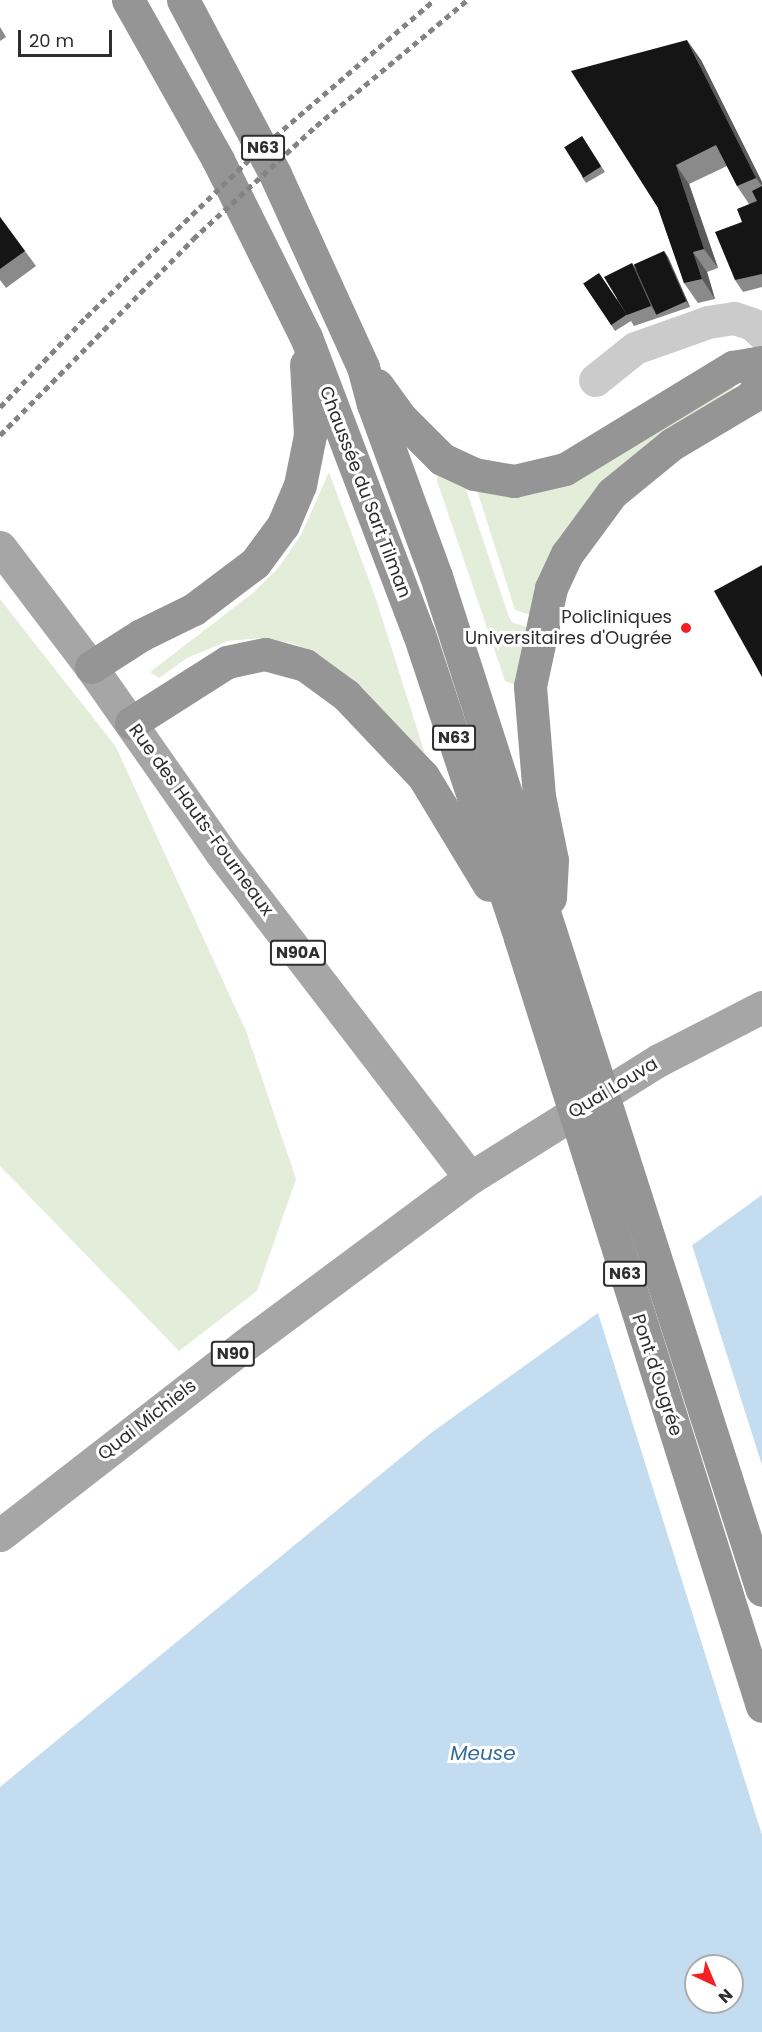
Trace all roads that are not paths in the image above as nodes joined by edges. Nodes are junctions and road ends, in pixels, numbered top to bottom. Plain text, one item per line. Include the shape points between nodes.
1 (128, 0) edge
2 (183, 0) edge
3 (300, 324) junction
4 (762, 333) edge
5 (762, 362) edge
6 (363, 367) junction
7 (595, 380) dead end
8 (762, 381) edge
9 (6, 555) edge
10 (91, 666) junction
11 (131, 723) junction
12 (548, 921) junction
13 (520, 938) junction
14 (569, 995) joint
15 (762, 1007) edge
16 (540, 1011) joint
17 (470, 1178) junction
18 (0, 1535) edge
19 (762, 1590) edge
20 (762, 1706) edge

1 - 3 highway, Chaussée du Sart Tilman / N63 via 218,160
2 - 6 highway, Chaussée du Sart Tilman / N63 via 253,129 336,300
3 - 10 highway via 309,380 310,435 300,485 283,525 255,563 194,609
3 - 13 highway, Chaussée du Sart Tilman / N63 via 428,657
4 - 7 street via 752,324 734,318 708,322 635,348
5 - 6 highway via 733,367 565,469 514,481 474,474 442,459 401,418
6 - 12 highway, Chaussée du Sart Tilman / N63 via 436,576
8 - 12 highway via 751,397 672,444 612,493 572,546 551,588 530,686 539,796 552,860
9 - 10 main road, Rue des Hauts-Fourneaux
10 - 11 main road, Rue des Hauts-Fourneaux / N90A
11 - 13 highway via 227,662 265,654 305,665 346,695 423,776
11 - 17 main road, Rue des Hauts-Fourneaux / N90A via 221,853
12 - 14 highway, Chaussée du Sart Tilman / N63
13 - 16 highway, Chaussée du Sart Tilman / N63
14 - 19 highway, Pont d'Ougrée / N63
15 - 17 main road, Quai Louva / N90 via 659,1060
16 - 20 highway, Pont d'Ougrée / N63
17 - 18 main road, Quai Michiels / N90 via 253,1339

